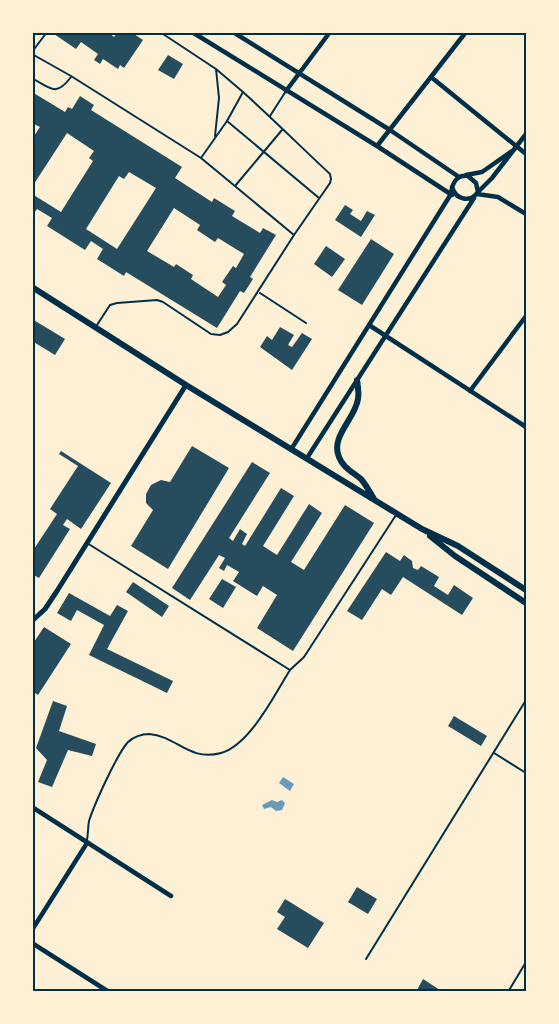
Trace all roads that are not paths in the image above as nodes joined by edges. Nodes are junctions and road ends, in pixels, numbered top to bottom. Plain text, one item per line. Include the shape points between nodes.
1 (47, 32) edge
2 (160, 32) edge
3 (192, 32) edge
4 (233, 32) edge
5 (330, 32) edge
6 (466, 32) edge
7 (32, 53) edge
8 (216, 69) junction
9 (299, 73) junction
10 (71, 76) junction
11 (432, 77) junction
12 (32, 78) edge
13 (286, 91) junction
14 (244, 92) junction
15 (270, 116) junction
16 (228, 121) junction
17 (282, 130) junction
18 (390, 130) junction
19 (526, 134) edge
20 (215, 138) junction
21 (377, 146) junction
22 (517, 147) junction
23 (263, 151) junction
24 (526, 154) edge
25 (201, 158) junction
26 (462, 176) junction
27 (235, 186) junction
28 (452, 187) junction
29 (451, 194) junction
30 (476, 194) junction
31 (462, 198) junction
32 (320, 199) junction
33 (526, 214) edge
34 (294, 235) junction
35 (32, 287) edge
36 (258, 292) junction
37 (526, 316) edge
38 (306, 323) dead end
39 (369, 326) junction
40 (96, 327) junction
41 (385, 335) junction
42 (357, 380) junction
43 (186, 384) junction
44 (470, 391) junction
45 (526, 428) edge
46 (292, 448) junction
47 (308, 458) junction
48 (375, 500) junction
49 (397, 514) junction
50 (422, 528) junction
51 (86, 542) junction
52 (526, 590) edge
53 (526, 603) edge
54 (32, 621) edge
55 (290, 670) junction
56 (526, 700) edge
57 (494, 753) junction
58 (526, 773) edge
59 (32, 806) edge
60 (87, 843) junction
61 (171, 896) dead end
62 (32, 930) edge
63 (32, 943) edge
64 (366, 959) dead end
65 (526, 962) edge
66 (109, 992) edge
67 (508, 992) edge

1 - 7 lane
2 - 8 lane
3 - 13 street
4 - 9 street
5 - 9 street
6 - 11 street
7 - 10 lane
8 - 14 lane
8 - 20 lane via 219,98
9 - 13 street
9 - 18 street
10 - 12 lane via 58,89 51,89
10 - 25 lane
11 - 18 street
11 - 22 street
13 - 15 lane
13 - 21 street
14 - 15 lane
14 - 16 lane
15 - 17 lane
16 - 20 lane
16 - 23 lane
17 - 23 lane
17 - 32 lane via 330,174 330,183
18 - 21 street
18 - 26 street
19 - 22 street
20 - 25 lane
21 - 29 street
22 - 24 street
22 - 26 street via 482,172
22 - 30 street
23 - 27 lane
23 - 32 lane
25 - 27 lane
26 - 28 street via 454,180
26 - 30 street via 476,183
27 - 34 lane
28 - 29 street
28 - 31 street
29 - 31 street
29 - 39 street
30 - 31 street via 466,200
30 - 33 street via 498,198
30 - 41 street
32 - 34 lane
34 - 36 lane
35 - 40 main road
36 - 38 lane
36 - 40 lane via 237,324 220,335 211,334 157,300 110,306
37 - 44 street
39 - 41 street
39 - 46 street
40 - 43 main road
41 - 42 street
41 - 44 street
42 - 47 street
42 - 48 main road via 358,400 337,450 345,467 362,480
43 - 46 main road
43 - 51 street
44 - 45 street
46 - 47 main road
47 - 48 main road
48 - 49 main road
49 - 50 main road
49 - 55 lane via 304,657
50 - 52 main road via 458,546
50 - 53 main road via 454,556
51 - 54 street via 45,610
51 - 55 lane
55 - 60 lane via 269,705 237,746 221,753 200,756 168,739 150,734 142,734 129,741 89,822
56 - 57 lane
57 - 58 lane
57 - 64 lane
59 - 60 street
60 - 61 street
60 - 62 street
63 - 66 street
65 - 67 lane

